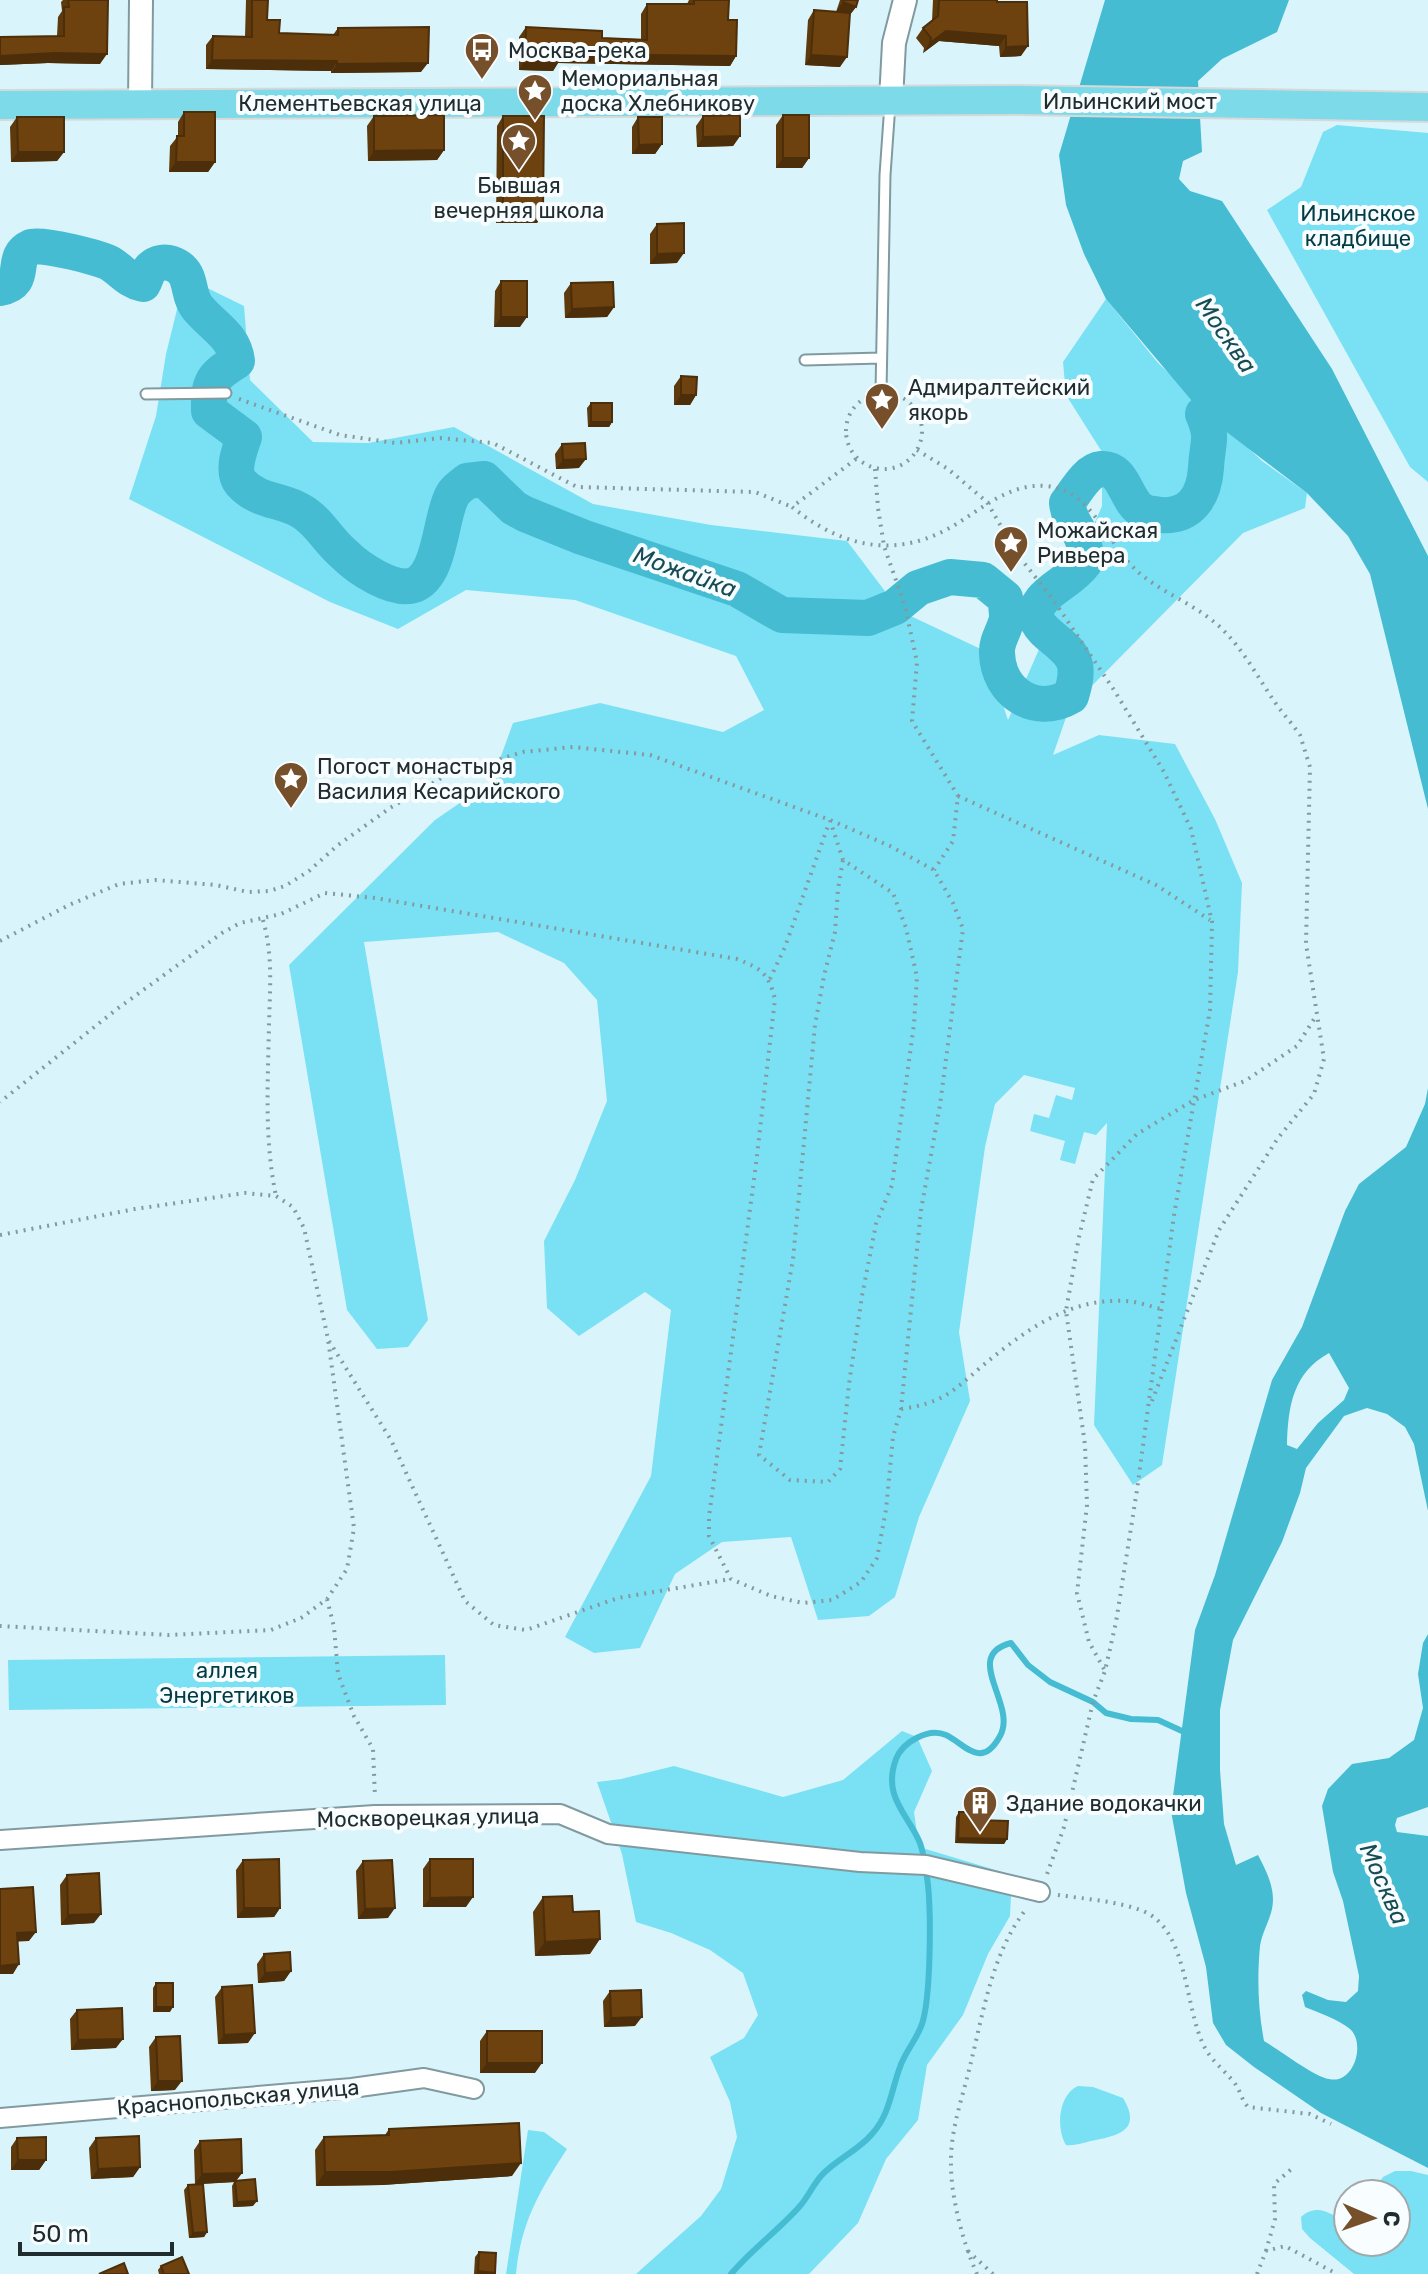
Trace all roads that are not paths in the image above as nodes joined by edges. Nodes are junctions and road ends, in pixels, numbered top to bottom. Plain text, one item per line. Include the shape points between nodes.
1 (141, 0) edge
2 (905, 0) edge
3 (891, 100) junction
4 (959, 100) joint
5 (140, 104) junction
6 (0, 105) edge
7 (1428, 107) edge
8 (881, 358) junction
9 (805, 360) dead end
10 (881, 392) road end
11 (226, 393) road end
12 (146, 394) dead end
13 (0, 1840) edge
14 (1040, 1892) road end
15 (474, 2089) dead end
16 (0, 2118) edge

1 - 5 street
2 - 3 street via 894,43
3 - 4 main road, Клементьевская улица
3 - 5 main road, Клементьевская улица
3 - 8 lane
4 - 7 main road, Ильинский мост
5 - 6 main road, Клементьевская улица
8 - 9 lane
8 - 10 lane
11 - 12 lane
13 - 14 street, Москворецкая улица via 375,1815 560,1814 608,1834 926,1865
15 - 16 street, Краснопольская улица via 424,2078

